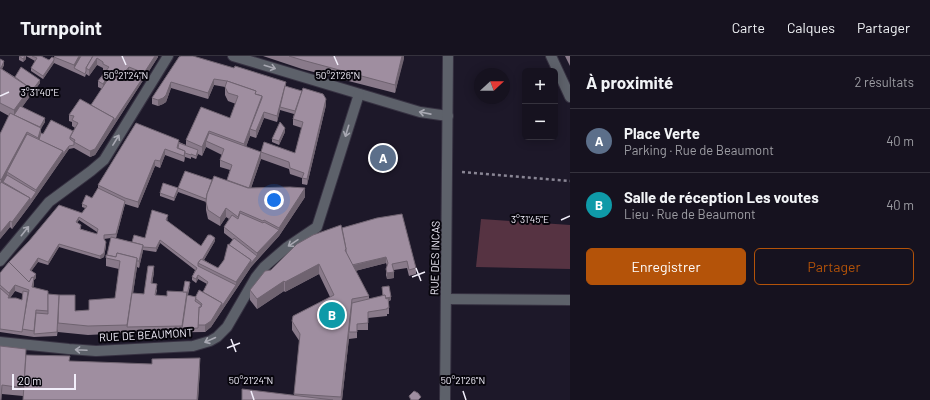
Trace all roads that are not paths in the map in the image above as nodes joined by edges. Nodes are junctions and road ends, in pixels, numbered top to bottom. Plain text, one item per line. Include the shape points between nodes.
1 (168, 56) edge
2 (233, 56) edge
3 (448, 56) edge
4 (551, 56) edge
5 (359, 94) junction
6 (570, 97) edge
7 (448, 116) junction
8 (0, 261) edge
9 (446, 299) junction
10 (570, 300) edge
11 (0, 342) edge
12 (445, 400) edge

8 -> 1 street via 49,202 104,160
2 -> 5 street
3 - 7 street, RUE DES INCAS
4 - 6 street
7 -> 5 street via 420,112
5 -> 11 street, RUE DE BEAUMONT via 317,227 264,267 227,327 217,337 193,346 96,351
7 - 9 street, RUE DES INCAS
9 - 10 street
9 - 12 street, RUE DES INCAS

